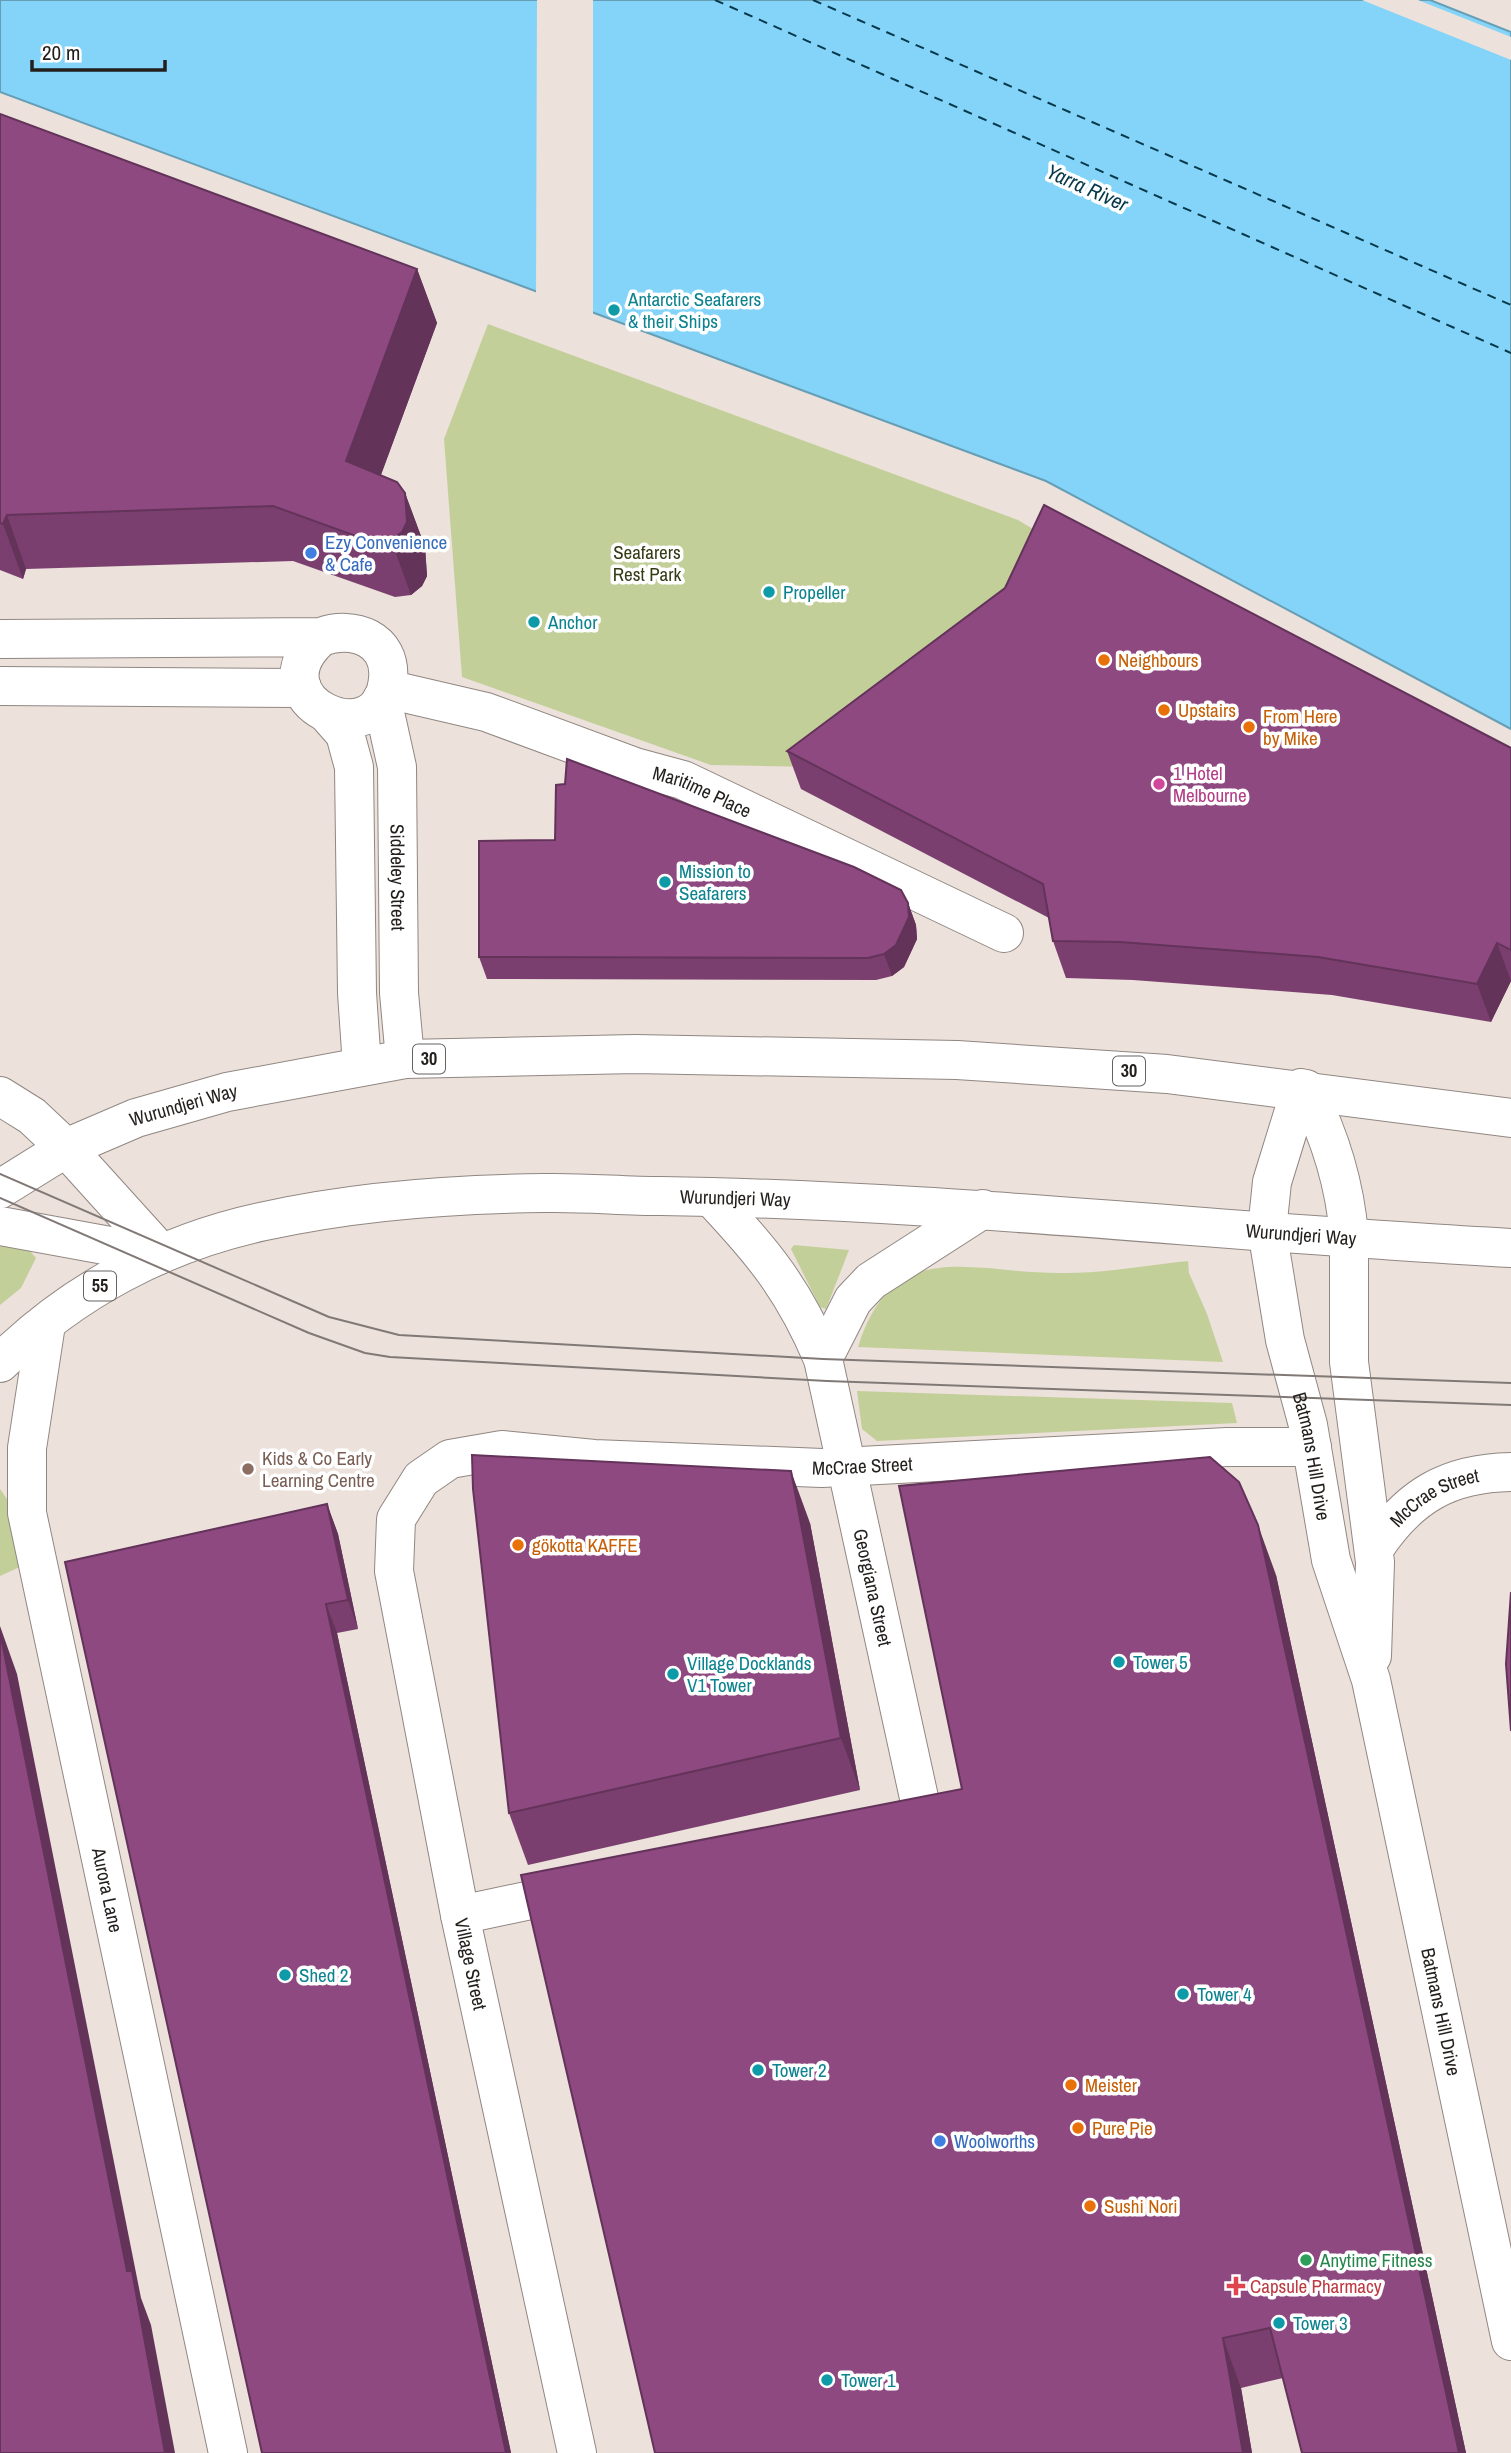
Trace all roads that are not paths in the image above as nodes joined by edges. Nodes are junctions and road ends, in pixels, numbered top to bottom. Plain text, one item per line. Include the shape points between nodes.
1 (321, 637) junction
2 (9, 639) edge
3 (8, 686) edge
4 (302, 688) junction
5 (384, 694) junction
6 (330, 717) junction
7 (355, 881) junction
8 (397, 881) junction
9 (1004, 933) dead end
10 (405, 1059) junction
11 (362, 1066) junction
12 (1303, 1089) junction
13 (0, 1096) edge
14 (1511, 1118) edge
15 (66, 1148) junction
16 (0, 1189) edge
17 (711, 1196) junction
18 (983, 1209) junction
19 (0, 1226) edge
20 (1267, 1230) junction
21 (1349, 1237) junction
22 (1511, 1248) edge
23 (160, 1254) junction
24 (46, 1324) junction
25 (823, 1359) junction
26 (0, 1363) edge
27 (1312, 1447) junction
28 (845, 1467) junction
29 (1511, 1472) edge
30 (421, 1479) joint
31 (1374, 1549) junction
32 (1371, 1680) junction
33 (855, 1831) edge
34 (610, 1884) edge
35 (460, 1915) junction
36 (1511, 2341) edge
37 (228, 2453) edge
38 (577, 2453) edge

1 - 2 main road
1 - 4 main road via 303,659
1 - 5 main road via 350,631 375,643 388,664
2 - 3 main road
3 - 4 main road
4 - 6 main road via 317,710
5 - 6 main road via 359,717
5 - 8 main road, Siddeley Street via 397,767
5 - 9 main road, Maritime Place via 486,712 683,780
6 - 7 main road via 345,734 354,767
7 - 8 main road
7 - 11 main road
8 - 10 main road, Siddeley Street
10 - 11 main road, Wurundjeri Way / 30
10 - 12 main road, Wurundjeri Way / 30 via 635,1054 957,1060 1167,1074
11 - 15 main road, Wurundjeri Way / 30 via 227,1092 136,1118
12 - 14 main road, Wurundjeri Way / 30
12 - 20 main road, Batmans Hill Drive via 1272,1182
12 - 21 main road, Batmans Hill Drive via 1319,1114 1336,1163
13 - 15 main road via 32,1116
15 - 16 main road, Wurundjeri Way
15 - 23 main road
17 - 18 main road, Wurundjeri Way
17 - 23 main road, Wurundjeri Way via 548,1192 436,1198 266,1220
17 - 25 main road, Georgiana Street via 778,1272
18 - 20 main road, Wurundjeri Way
18 - 25 main road via 871,1281 853,1300
19 - 23 main road
20 - 21 main road, Wurundjeri Way
20 - 27 main road, Batmans Hill Drive via 1285,1340
21 - 22 main road, Wurundjeri Way
21 - 31 main road, Batmans Hill Drive via 1349,1362
23 - 24 main road, Wurundjeri Way / 55 via 112,1278
24 - 26 main road, Wurundjeri Way / 55
24 - 37 main road, Aurora Lane via 25,1472 27,1513
25 - 28 main road, Georgiana Street
27 - 28 main road, McCrae Street via 1227,1447
27 - 32 main road, Batmans Hill Drive via 1331,1560
28 - 30 main road, McCrae Street via 594,1459 502,1450 450,1459
28 - 33 main road, Georgiana Street via 923,1816
29 - 31 main road, McCrae Street via 1466,1475 1428,1493 1394,1522
30 - 35 main road, Village Street via 396,1519 394,1571
31 - 32 main road, Batmans Hill Drive
32 - 36 main road, Batmans Hill Drive
34 - 35 main road
35 - 38 main road, Village Street

